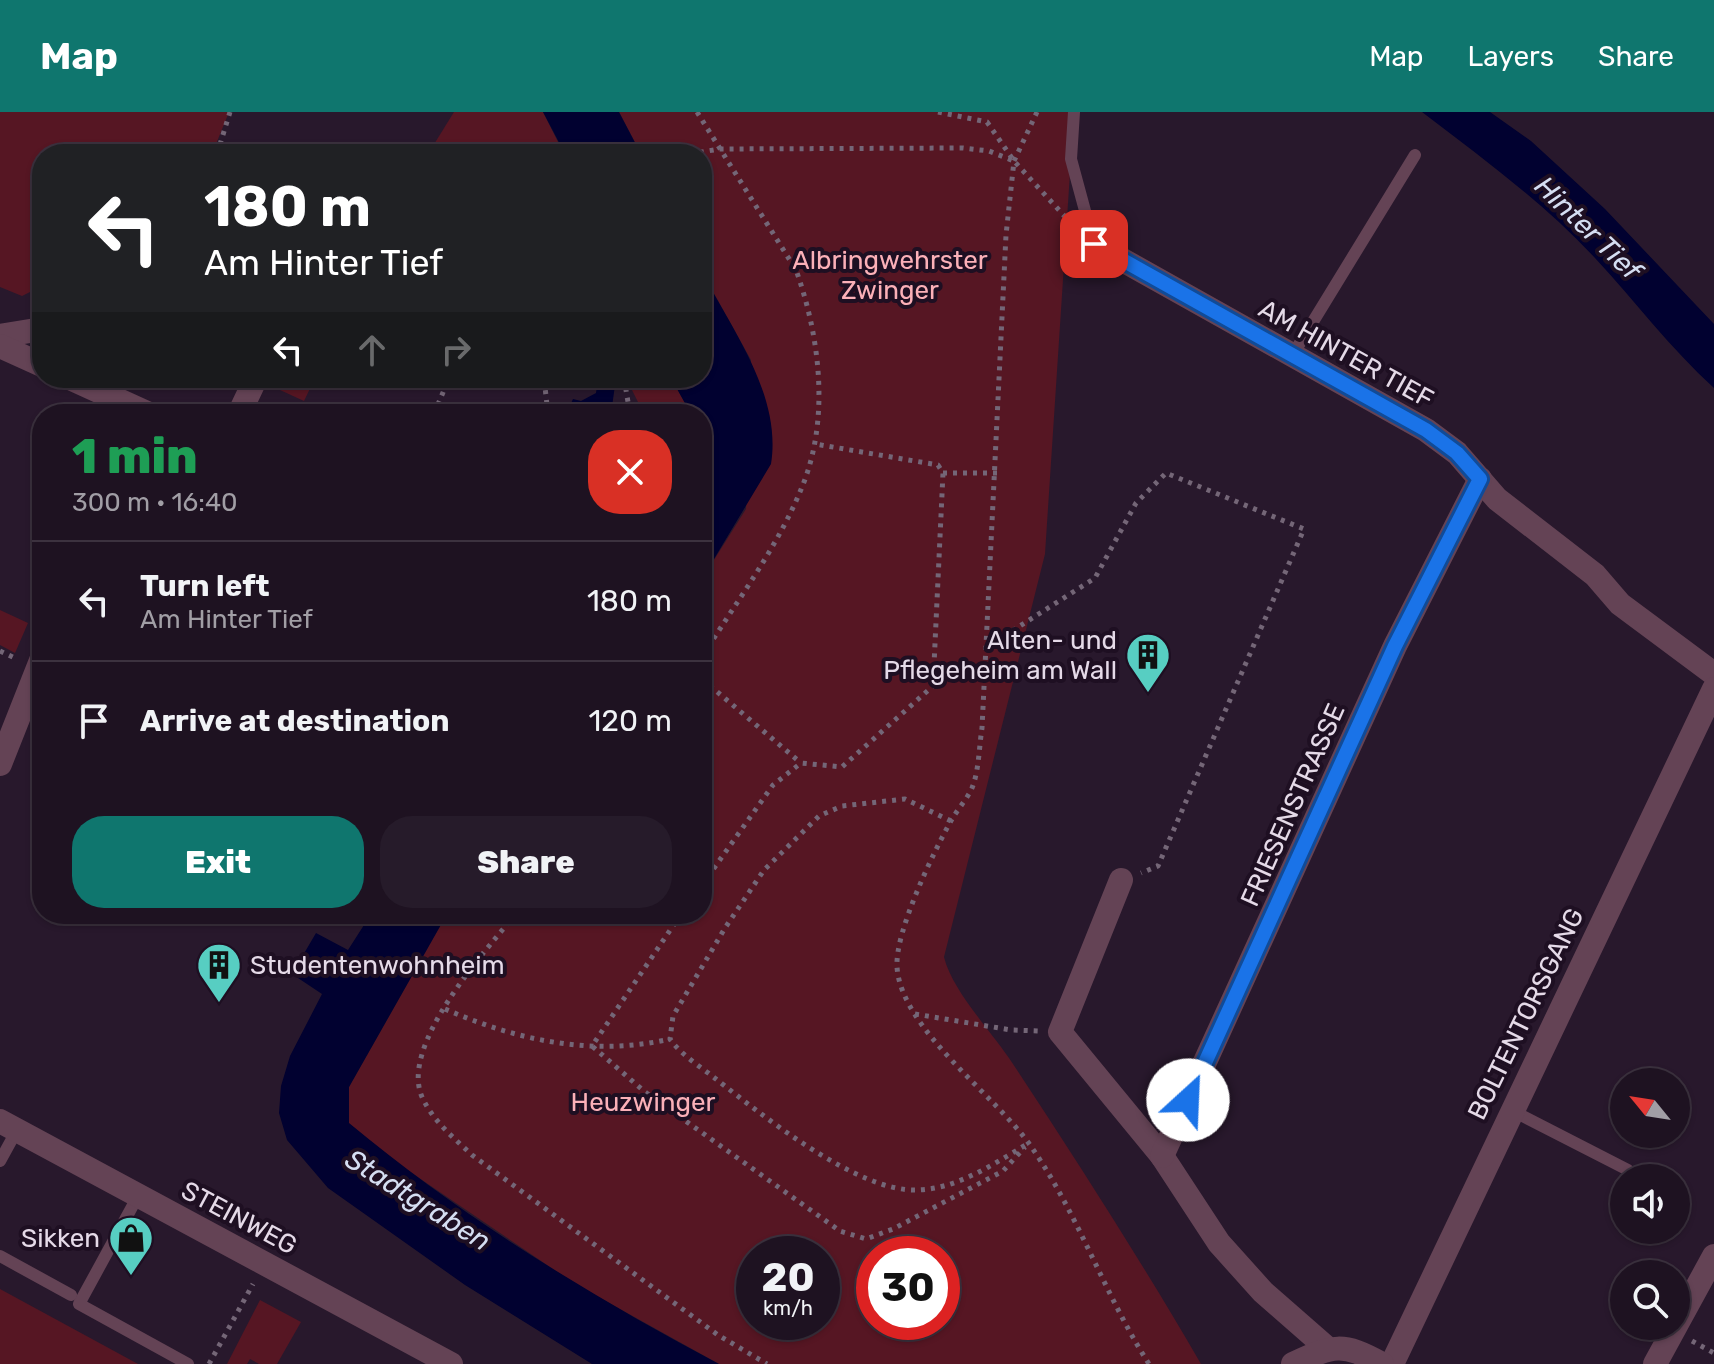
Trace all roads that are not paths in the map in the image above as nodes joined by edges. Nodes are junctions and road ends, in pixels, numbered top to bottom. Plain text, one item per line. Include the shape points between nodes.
1 (1074, 112) edge
2 (1415, 155) dead end
3 (1094, 244) joint
4 (32, 331) edge
5 (0, 336) edge
6 (0, 346) edge
7 (1292, 356) junction
8 (32, 360) edge
9 (92, 388) edge
10 (127, 404) edge
11 (1480, 479) junction
12 (1714, 674) edge
13 (32, 683) edge
14 (1714, 689) edge
15 (0, 764) edge
16 (1121, 880) road end
17 (1511, 1110) junction
18 (8, 1126) edge
19 (1162, 1156) junction
20 (0, 1161) edge
21 (1616, 1164) edge
22 (138, 1196) junction
23 (0, 1256) edge
24 (1714, 1256) edge
25 (71, 1295) dead end
26 (1327, 1348) junction
27 (188, 1364) edge
28 (451, 1364) edge
29 (1293, 1364) edge
30 (1382, 1364) edge
31 (1392, 1364) edge
32 (1655, 1364) edge

1 - 3 lane via 1071,159
2 - 7 lane
3 - 7 street, AM HINTER TIEF
4 - 5 street
6 - 8 street
7 - 11 street, AM HINTER TIEF via 1426,430
9 - 10 street
11 - 12 street, AM HINTER TIEF via 1497,499 1595,575 1620,604
11 - 19 street, FRIESENSTRASSE via 1395,646
13 - 15 street
14 - 17 street, BOLTENTORSGANG
16 - 19 street via 1060,1032
17 - 21 lane
17 - 31 street, BOLTENTORSGANG
18 - 20 lane
18 - 22 street, STEINWEG
19 - 26 street via 1219,1243 1263,1292
22 - 27 lane via 79,1304
22 - 28 street, STEINWEG
23 - 25 lane
24 - 32 street
26 - 29 street
26 - 30 street via 1352,1349

